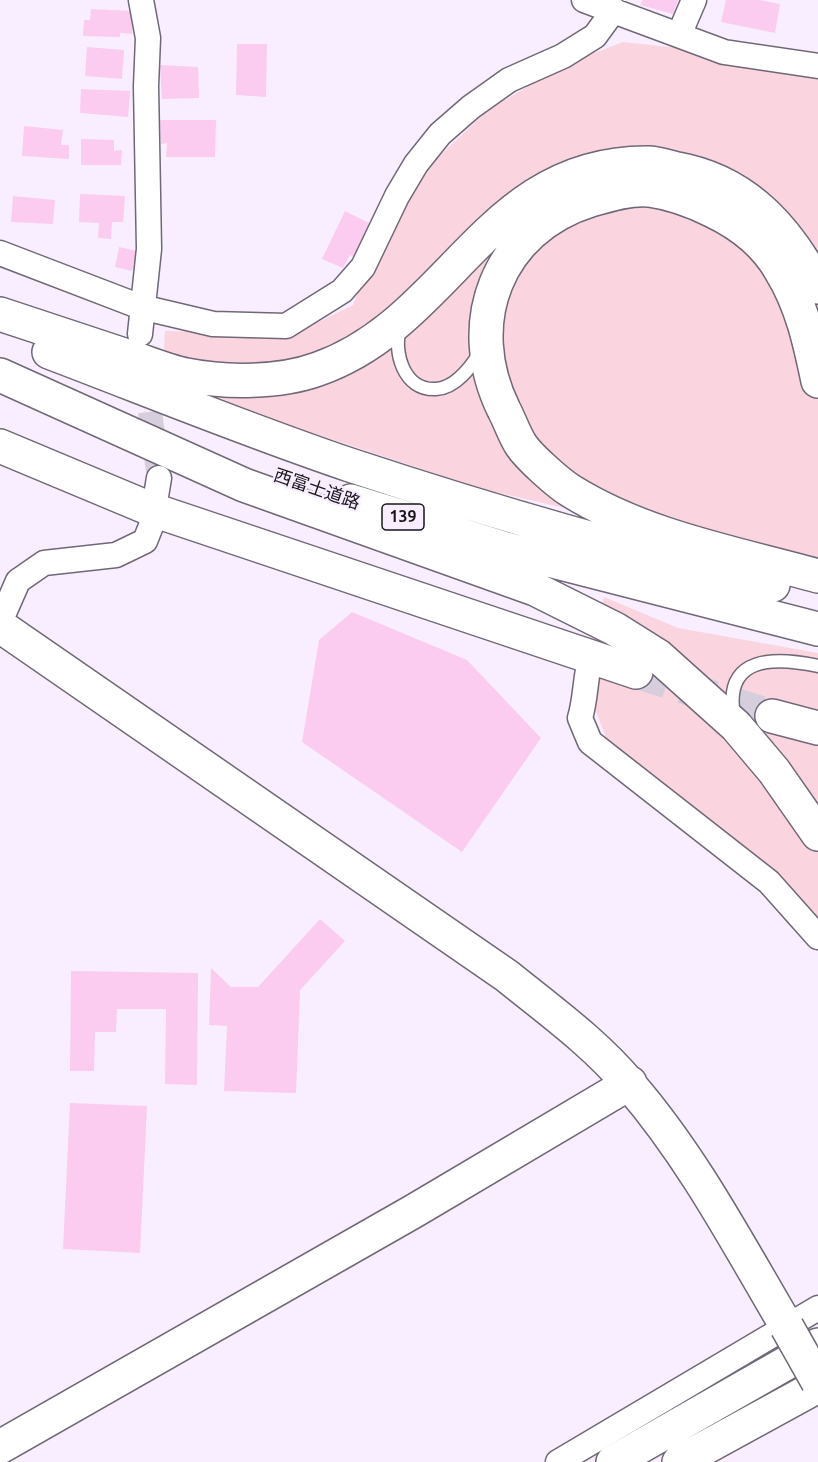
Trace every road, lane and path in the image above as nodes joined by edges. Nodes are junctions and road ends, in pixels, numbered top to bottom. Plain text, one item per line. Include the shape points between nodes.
1 (141, 0) edge
2 (584, 0) edge
3 (694, 0) edge
4 (614, 10) junction
5 (679, 34) junction
6 (818, 66) edge
7 (0, 253) edge
8 (818, 287) edge
9 (141, 307) junction
10 (0, 314) edge
11 (403, 319) junction
12 (0, 332) edge
13 (140, 334) dead end
14 (486, 343) junction
15 (0, 366) edge
16 (0, 375) edge
17 (818, 381) edge
18 (0, 446) edge
19 (159, 478) tunnel mouth
20 (153, 510) junction
21 (818, 576) edge
22 (818, 596) edge
23 (0, 624) edge
24 (818, 629) edge
25 (591, 656) junction
26 (818, 666) edge
27 (636, 672) tunnel mouth
28 (772, 716) tunnel mouth
29 (736, 726) junction
30 (818, 728) edge
31 (818, 834) edge
32 (818, 937) edge
33 (630, 1083) junction
34 (818, 1308) edge
35 (787, 1327) junction
36 (818, 1345) edge
37 (818, 1384) edge
38 (1, 1443) edge
39 (558, 1462) edge
40 (613, 1462) edge
41 (679, 1462) edge

1 - 9 street via 148,38 148,249
2 - 4 street
3 - 5 street
4 - 5 street
4 - 9 street via 595,36 563,56 509,80 440,134 397,196 363,267 342,291 313,310 286,326 255,327 213,324
5 - 6 street via 724,52
7 - 9 street
8 - 11 main road via 777,223 741,195 701,175 652,163 607,166 548,186 508,213
9 - 13 street
10 - 11 main road via 186,375 269,381 318,369 360,348
11 - 14 lane via 396,339 398,357 412,380 422,386 436,389 465,374
12 - 22 main road, 西富士道路 / 139 via 349,464 689,566
14 - 17 main road via 485,325 493,289 506,262 526,236 566,208 609,195 646,190 690,200 725,216 764,247 781,270 806,324
14 - 21 main road via 493,388 522,446 569,490 626,520
15 - 24 main road, 西富士道路 / 139 via 231,459 336,496 506,549
16 - 29 main road via 244,485 535,589 615,629 658,656
18 - 20 main road
19 - 20 street
20 - 23 street via 145,541 116,555 44,563 18,581
20 - 25 main road
23 - 33 main road via 507,976
25 - 27 main road
25 - 32 street via 580,718 590,742 769,882
26 - 29 lane via 775,659 746,669 735,682 731,699
28 - 30 main road
29 - 31 main road via 774,771
33 - 35 main road via 691,1164
33 - 38 main road via 414,1211
34 - 35 street
35 - 37 main road, bridge
35 - 39 street
36 - 40 main road
37 - 41 main road

